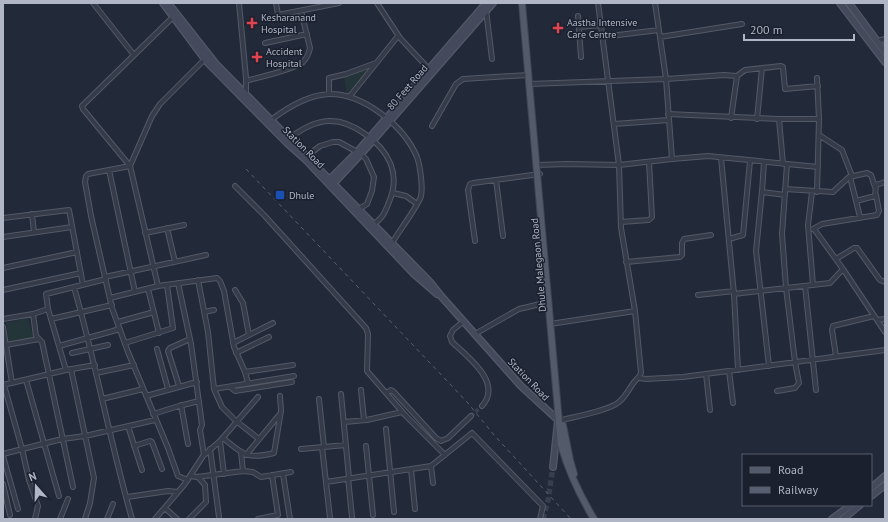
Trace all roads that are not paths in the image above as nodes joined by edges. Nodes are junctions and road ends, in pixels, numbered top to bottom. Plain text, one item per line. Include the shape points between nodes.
1 (93, 3) edge
2 (163, 3) edge
3 (168, 3) edge
4 (239, 3) edge
5 (276, 3) edge
6 (340, 3) edge
7 (377, 3) edge
8 (486, 3) edge
9 (493, 3) edge
10 (522, 3) edge
11 (526, 3) edge
12 (600, 3) edge
13 (655, 3) edge
14 (842, 3) edge
15 (848, 3) edge
16 (486, 10) junction
17 (301, 11) junction
18 (578, 16) dead end
19 (173, 17) junction
20 (742, 24) dead end
21 (601, 25) junction
22 (579, 27) junction
23 (659, 30) junction
24 (307, 34) junction
25 (398, 36) junction
26 (602, 37) junction
27 (660, 37) junction
28 (885, 39) edge
29 (877, 41) junction
30 (265, 43) dead end
31 (885, 52) edge
32 (134, 55) junction
33 (581, 56) dead end
34 (205, 59) junction
35 (492, 59) dead end
36 (885, 62) edge
37 (377, 63) junction
38 (762, 68) junction
39 (429, 69) junction
40 (528, 75) junction
41 (737, 76) junction
42 (818, 78) dead end
43 (666, 79) junction
44 (246, 81) junction
45 (608, 82) junction
46 (531, 84) junction
47 (818, 86) junction
48 (246, 94) junction
49 (329, 94) junction
50 (350, 96) junction
51 (246, 101) junction
52 (668, 114) junction
53 (731, 118) junction
54 (388, 119) junction
55 (757, 119) junction
56 (819, 119) junction
57 (271, 120) junction
58 (669, 120) junction
59 (779, 120) junction
60 (614, 124) junction
61 (432, 126) dead end
62 (819, 135) junction
63 (289, 138) junction
64 (371, 139) junction
65 (359, 153) junction
66 (307, 156) junction
67 (721, 158) junction
68 (672, 159) junction
69 (750, 161) junction
70 (649, 162) junction
71 (764, 162) junction
72 (785, 164) junction
73 (538, 165) junction
74 (619, 165) junction
75 (130, 166) junction
76 (818, 167) junction
77 (109, 170) junction
78 (539, 175) junction
79 (851, 176) junction
80 (496, 180) junction
81 (332, 181) junction
82 (885, 182) edge
83 (235, 186) dead end
84 (875, 187) junction
85 (785, 189) junction
86 (762, 191) junction
87 (812, 192) junction
88 (817, 192) junction
89 (393, 193) junction
90 (785, 195) junction
91 (876, 195) junction
92 (856, 201) junction
93 (417, 204) junction
94 (359, 209) junction
95 (32, 214) junction
96 (3, 218) edge
97 (860, 218) junction
98 (621, 222) junction
99 (374, 224) junction
100 (184, 225) dead end
101 (72, 227) junction
102 (167, 228) junction
103 (814, 229) junction
104 (34, 232) junction
105 (808, 232) junction
106 (146, 233) junction
107 (711, 234) dead end
108 (3, 236) edge
109 (502, 236) dead end
110 (729, 239) junction
111 (475, 241) dead end
112 (392, 242) junction
113 (77, 252) junction
114 (206, 255) dead end
115 (836, 259) junction
116 (175, 262) junction
117 (626, 262) junction
118 (153, 266) junction
119 (3, 268) edge
120 (843, 269) junction
121 (130, 272) junction
122 (81, 273) junction
123 (105, 278) junction
124 (198, 280) junction
125 (885, 282) edge
126 (178, 283) junction
127 (83, 285) junction
128 (167, 285) junction
129 (813, 285) junction
130 (158, 286) junction
131 (805, 286) junction
132 (74, 287) junction
133 (786, 288) junction
134 (148, 289) junction
135 (3, 290) edge
136 (235, 290) dead end
137 (761, 291) junction
138 (135, 292) junction
139 (734, 292) junction
140 (698, 295) dead end
141 (441, 296) junction
142 (110, 298) junction
143 (550, 302) junction
144 (112, 304) junction
145 (48, 309) junction
146 (214, 310) dead end
147 (634, 311) junction
148 (81, 312) junction
149 (154, 312) junction
150 (204, 312) junction
151 (33, 314) junction
152 (874, 316) junction
153 (3, 319) edge
154 (51, 319) junction
155 (885, 319) edge
156 (877, 320) junction
157 (464, 321) junction
158 (118, 322) junction
159 (273, 323) dead end
160 (551, 323) junction
161 (3, 327) edge
162 (120, 329) junction
163 (885, 332) edge
164 (159, 333) junction
165 (475, 334) junction
166 (249, 335) junction
167 (87, 337) junction
168 (269, 337) dead end
169 (39, 339) junction
170 (190, 339) junction
171 (125, 343) junction
172 (233, 343) junction
173 (6, 345) junction
174 (108, 345) dead end
175 (59, 346) junction
176 (157, 349) dead end
177 (90, 350) junction
178 (885, 350) edge
179 (72, 353) dead end
180 (236, 353) junction
181 (836, 356) junction
182 (814, 359) junction
183 (795, 362) junction
184 (95, 365) junction
185 (134, 365) junction
186 (293, 365) dead end
187 (769, 366) junction
188 (68, 369) junction
189 (738, 370) junction
190 (729, 371) junction
191 (245, 372) junction
192 (96, 373) junction
193 (49, 374) junction
194 (706, 374) junction
195 (294, 376) dead end
196 (639, 378) junction
197 (26, 380) junction
198 (197, 382) junction
199 (292, 382) dead end
200 (12, 383) junction
201 (248, 383) junction
202 (3, 385) edge
203 (179, 386) junction
204 (230, 387) junction
205 (143, 389) junction
206 (168, 389) junction
207 (214, 389) junction
208 (361, 390) dead end
209 (816, 390) dead end
210 (776, 391) dead end
211 (386, 393) junction
212 (341, 394) dead end
213 (146, 396) junction
214 (280, 396) dead end
215 (258, 397) dead end
216 (102, 399) junction
217 (319, 399) dead end
218 (199, 401) junction
219 (733, 403) dead end
220 (181, 405) junction
221 (482, 406) tunnel mouth
222 (710, 410) dead end
223 (402, 412) junction
224 (153, 414) junction
225 (280, 414) junction
226 (471, 416) tunnel mouth
227 (156, 420) junction
228 (364, 420) junction
229 (560, 420) junction
230 (236, 421) junction
231 (344, 422) junction
232 (128, 426) junction
233 (386, 429) dead end
234 (109, 430) junction
235 (85, 436) junction
236 (62, 439) junction
237 (259, 439) junction
238 (221, 440) junction
239 (44, 444) junction
240 (188, 444) dead end
241 (346, 445) junction
242 (134, 446) junction
243 (366, 446) dead end
244 (323, 447) junction
245 (22, 449) junction
246 (210, 449) junction
247 (301, 449) dead end
248 (241, 452) junction
249 (3, 454) edge
250 (204, 455) junction
251 (246, 455) junction
252 (445, 455) junction
253 (431, 466) junction
254 (553, 467) tunnel mouth
255 (162, 469) dead end
256 (411, 469) junction
257 (142, 470) dead end
258 (243, 471) junction
259 (291, 472) dead end
260 (390, 472) junction
261 (224, 474) junction
262 (283, 474) junction
263 (214, 475) junction
264 (272, 475) junction
265 (369, 475) junction
266 (885, 476) edge
267 (198, 477) junction
268 (189, 478) junction
269 (348, 478) junction
270 (326, 482) junction
271 (433, 483) dead end
272 (3, 484) edge
273 (885, 485) edge
274 (73, 487) dead end
275 (872, 487) edge
276 (178, 492) junction
277 (872, 494) edge
278 (59, 496) dead end
279 (126, 497) junction
280 (68, 499) dead end
281 (5, 504) edge
282 (113, 504) dead end
283 (850, 506) edge
284 (859, 506) edge
285 (165, 508) junction
286 (18, 509) dead end
287 (415, 509) dead end
288 (394, 512) dead end
289 (10, 515) dead end
290 (373, 515) dead end
291 (219, 517) dead end
292 (352, 517) dead end
293 (175, 518) edge
294 (330, 518) dead end
295 (35, 519) edge
296 (60, 519) edge
297 (85, 519) edge
298 (108, 519) edge
299 (132, 519) edge
300 (155, 519) edge
301 (189, 519) edge
302 (258, 519) edge
303 (290, 519) edge
304 (540, 519) edge
305 (594, 519) edge
306 (598, 519) edge
307 (832, 519) edge
308 (843, 519) edge

1 - 32 street
2 - 19 main road, Station Road
3 - 48 main road, Station Road via 215,62
4 - 44 street
5 - 17 street via 278,15
6 - 17 street
7 - 25 street
8 - 39 main road, 80 Feet Road
9 - 16 main road, 80 Feet Road
10 - 40 main road
11 - 46 main road, Dhule Malegaon Road
12 - 21 street
13 - 23 street
14 - 36 main road
15 - 29 main road
16 - 35 street
16 - 54 main road, 80 Feet Road
17 - 24 street
18 - 22 street
19 - 32 street
19 - 34 main road, Station Road
20 - 27 street
21 - 22 street
21 - 26 street
22 - 33 street
23 - 26 street
23 - 27 street
24 - 30 street
24 - 44 street via 310,53 304,61 292,68
25 - 37 street
25 - 39 street
26 - 45 street
27 - 43 street
28 - 29 street
29 - 31 main road
32 - 75 street via 82,106
34 - 51 main road, Station Road
34 - 75 street via 160,104
37 - 49 street via 329,78
37 - 50 street
38 - 41 street via 745,70
38 - 47 street via 783,66 785,89
38 - 55 street
39 - 54 main road, 80 Feet Road
40 - 46 main road
40 - 61 street via 462,79 456,84
41 - 43 street
41 - 53 street
42 - 47 street
43 - 45 street
43 - 52 street
44 - 48 street
45 - 46 street
45 - 60 street
46 - 73 main road, Dhule Malegaon Road
47 - 56 street
48 - 51 street
48 - 57 main road, Station Road
49 - 50 street
49 - 57 street via 295,104
50 - 54 street
51 - 141 main road, Station Road via 414,274
52 - 53 street
52 - 58 street
53 - 55 street
54 - 64 main road, 80 Feet Road
54 - 93 street via 410,143 418,158 421,197
55 - 59 street
56 - 59 street
56 - 62 street
57 - 63 main road, Station Road
58 - 60 street
58 - 68 street
59 - 72 street
60 - 74 street
62 - 76 street
62 - 79 street via 842,150
63 - 64 street via 310,125 329,121 358,129
63 - 66 main road, Station Road
64 - 65 main road, 80 Feet Road
64 - 89 street via 381,148 392,167
65 - 66 street via 339,142 333,142 320,146
65 - 81 main road, 80 Feet Road
65 - 94 street via 366,159 374,177 367,204
66 - 81 main road, Station Road
67 - 68 street via 708,156
67 - 69 street
67 - 110 street
68 - 70 street
69 - 71 street
69 - 110 street via 743,235
70 - 74 street
70 - 98 street via 652,217 649,220
71 - 72 street
71 - 86 street
72 - 76 street
72 - 85 street
73 - 74 street
73 - 78 main road, Dhule Malegaon Road
74 - 98 street
75 - 77 street
75 - 106 street
76 - 88 street
77 - 121 street
77 - 123 street via 88,174 85,178
78 - 80 street
78 - 143 main road, Dhule Malegaon Road
79 - 84 street via 868,173
79 - 88 street via 834,192
79 - 92 street
80 - 109 street
80 - 111 street via 473,183 469,186
81 - 94 main road, Station Road
82 - 84 street
83 - 211 street via 366,328 366,371
84 - 91 street
85 - 87 street
85 - 90 street
86 - 90 street
86 - 137 street via 756,251
87 - 88 street
87 - 105 street
89 - 93 street via 406,196
89 - 99 street via 383,216
90 - 133 street via 782,234
91 - 92 street
91 - 97 street via 879,213
92 - 97 street
93 - 112 street
94 - 99 main road, Station Road
95 - 96 street
95 - 101 street via 69,210
95 - 104 street
97 - 103 street via 822,224
98 - 117 street
99 - 112 main road, Station Road
100 - 102 street
101 - 104 street
101 - 113 street
102 - 106 street
102 - 116 street
103 - 105 street
103 - 115 street
104 - 108 street
105 - 129 street
106 - 118 street
107 - 117 street via 684,239 680,257
110 - 139 street
112 - 141 main road, Station Road via 432,283
113 - 119 street
113 - 122 street
114 - 116 street
115 - 120 street
115 - 125 street via 857,248 880,280
116 - 118 street
117 - 147 street
118 - 121 street
118 - 130 street
120 - 129 street via 830,283
120 - 152 street
121 - 123 street
121 - 138 street
122 - 127 street
122 - 135 street
123 - 127 street
123 - 142 street
124 - 126 street
124 - 150 street
124 - 172 street via 215,277 220,281 224,290
126 - 128 street
126 - 170 street
127 - 132 street
128 - 130 street
128 - 164 street via 174,327
129 - 131 street
130 - 134 street
131 - 133 street
131 - 182 street
132 - 145 street via 46,294
132 - 148 street
133 - 137 street
133 - 183 street
134 - 138 street
134 - 149 street
136 - 166 street via 243,303
137 - 139 street
137 - 187 street
138 - 142 street
139 - 140 street
139 - 189 street
141 - 157 main road, Station Road
142 - 144 street
143 - 160 main road, Dhule Malegaon Road
143 - 165 street via 519,309
144 - 148 street
144 - 158 street
145 - 151 street
145 - 154 street
146 - 150 street
147 - 160 street
147 - 196 street via 641,372
148 - 154 street
148 - 167 street
149 - 158 street
149 - 164 street
150 - 207 street
151 - 153 street
151 - 169 street via 36,336
152 - 156 street
152 - 181 street via 833,326
154 - 175 street
155 - 156 street
156 - 163 street
157 - 165 main road, Station Road
157 - 221 street via 450,336 452,342 484,374 488,394 487,401
158 - 162 street
159 - 166 street
160 - 229 main road, Dhule Malegaon Road
161 - 173 street
162 - 167 street
162 - 171 street
164 - 171 street
165 - 229 main road, Station Road via 521,386
166 - 172 street
167 - 175 street
167 - 177 street
168 - 180 street
169 - 173 street
169 - 193 street via 42,342
170 - 198 street
170 - 203 street via 168,351
171 - 185 street
172 - 180 street
173 - 200 street
174 - 177 street
175 - 188 street
176 - 206 street
177 - 179 street
177 - 184 street
178 - 181 street
180 - 191 street
181 - 182 street
182 - 183 street
182 - 209 street
183 - 187 street
183 - 210 street via 798,385 795,388
184 - 188 street
184 - 192 street
185 - 192 street
185 - 205 street
186 - 191 street
187 - 189 street
188 - 193 street
188 - 235 street
189 - 190 street
190 - 194 street
190 - 219 street
191 - 201 street
192 - 216 street
193 - 197 street
193 - 236 street
194 - 196 street
194 - 222 street
195 - 201 street
196 - 229 street via 618,403
197 - 200 street
197 - 239 street
198 - 203 street
198 - 218 street
199 - 204 street via 235,391
200 - 202 street
201 - 204 street
202 - 245 street
203 - 206 street
204 - 207 street
205 - 213 street
205 - 216 street
206 - 213 street
207 - 230 street via 221,406
208 - 228 street
211 - 223 street
211 - 226 street via 391,390 394,392 441,441 448,438
212 - 231 street
213 - 224 street
214 - 225 street
215 - 230 street
216 - 234 street
217 - 244 street
218 - 220 street
218 - 250 street
220 - 224 street
220 - 240 street
223 - 228 street
223 - 252 street
224 - 227 street
225 - 237 street
225 - 251 street via 274,453
227 - 232 street
227 - 268 street via 178,476
228 - 231 street
229 - 254 main road
229 - 305 main road, Dhule Malegaon Road via 561,445 568,468
229 - 306 main road, Dhule Malegaon Road via 573,472
230 - 237 street
230 - 238 street
231 - 241 street
232 - 234 street
232 - 242 street
233 - 260 street
234 - 235 street
234 - 279 street
235 - 236 street
235 - 297 street via 94,478
236 - 239 street
236 - 274 street
237 - 251 street
238 - 246 street
238 - 248 street
238 - 261 street
239 - 245 street
239 - 278 street
241 - 244 street
241 - 269 street
242 - 255 street via 152,442
242 - 257 street
243 - 265 street
244 - 247 street
244 - 270 street
245 - 249 street
245 - 295 street via 38,506
246 - 250 street
246 - 263 street
248 - 251 street
248 - 258 street
249 - 286 street
250 - 268 street
252 - 253 street
252 - 304 street via 472,433 543,506
253 - 256 street
253 - 271 street
256 - 260 street
256 - 287 street
258 - 261 street
258 - 264 street via 253,472 261,477
259 - 262 street
260 - 265 street
260 - 288 street
261 - 263 street
262 - 264 street
262 - 303 street
263 - 267 street
263 - 291 street
264 - 302 street via 278,515
265 - 269 street
265 - 290 street
266 - 275 main road
267 - 268 street
267 - 301 street via 205,484 206,502
268 - 276 street
269 - 270 street
269 - 292 street
270 - 294 street
272 - 281 street
273 - 277 main road
276 - 279 street
276 - 285 street
279 - 299 street
280 - 296 street
281 - 289 street
282 - 298 street
283 - 307 main road
284 - 308 main road
285 - 293 street
285 - 300 street

